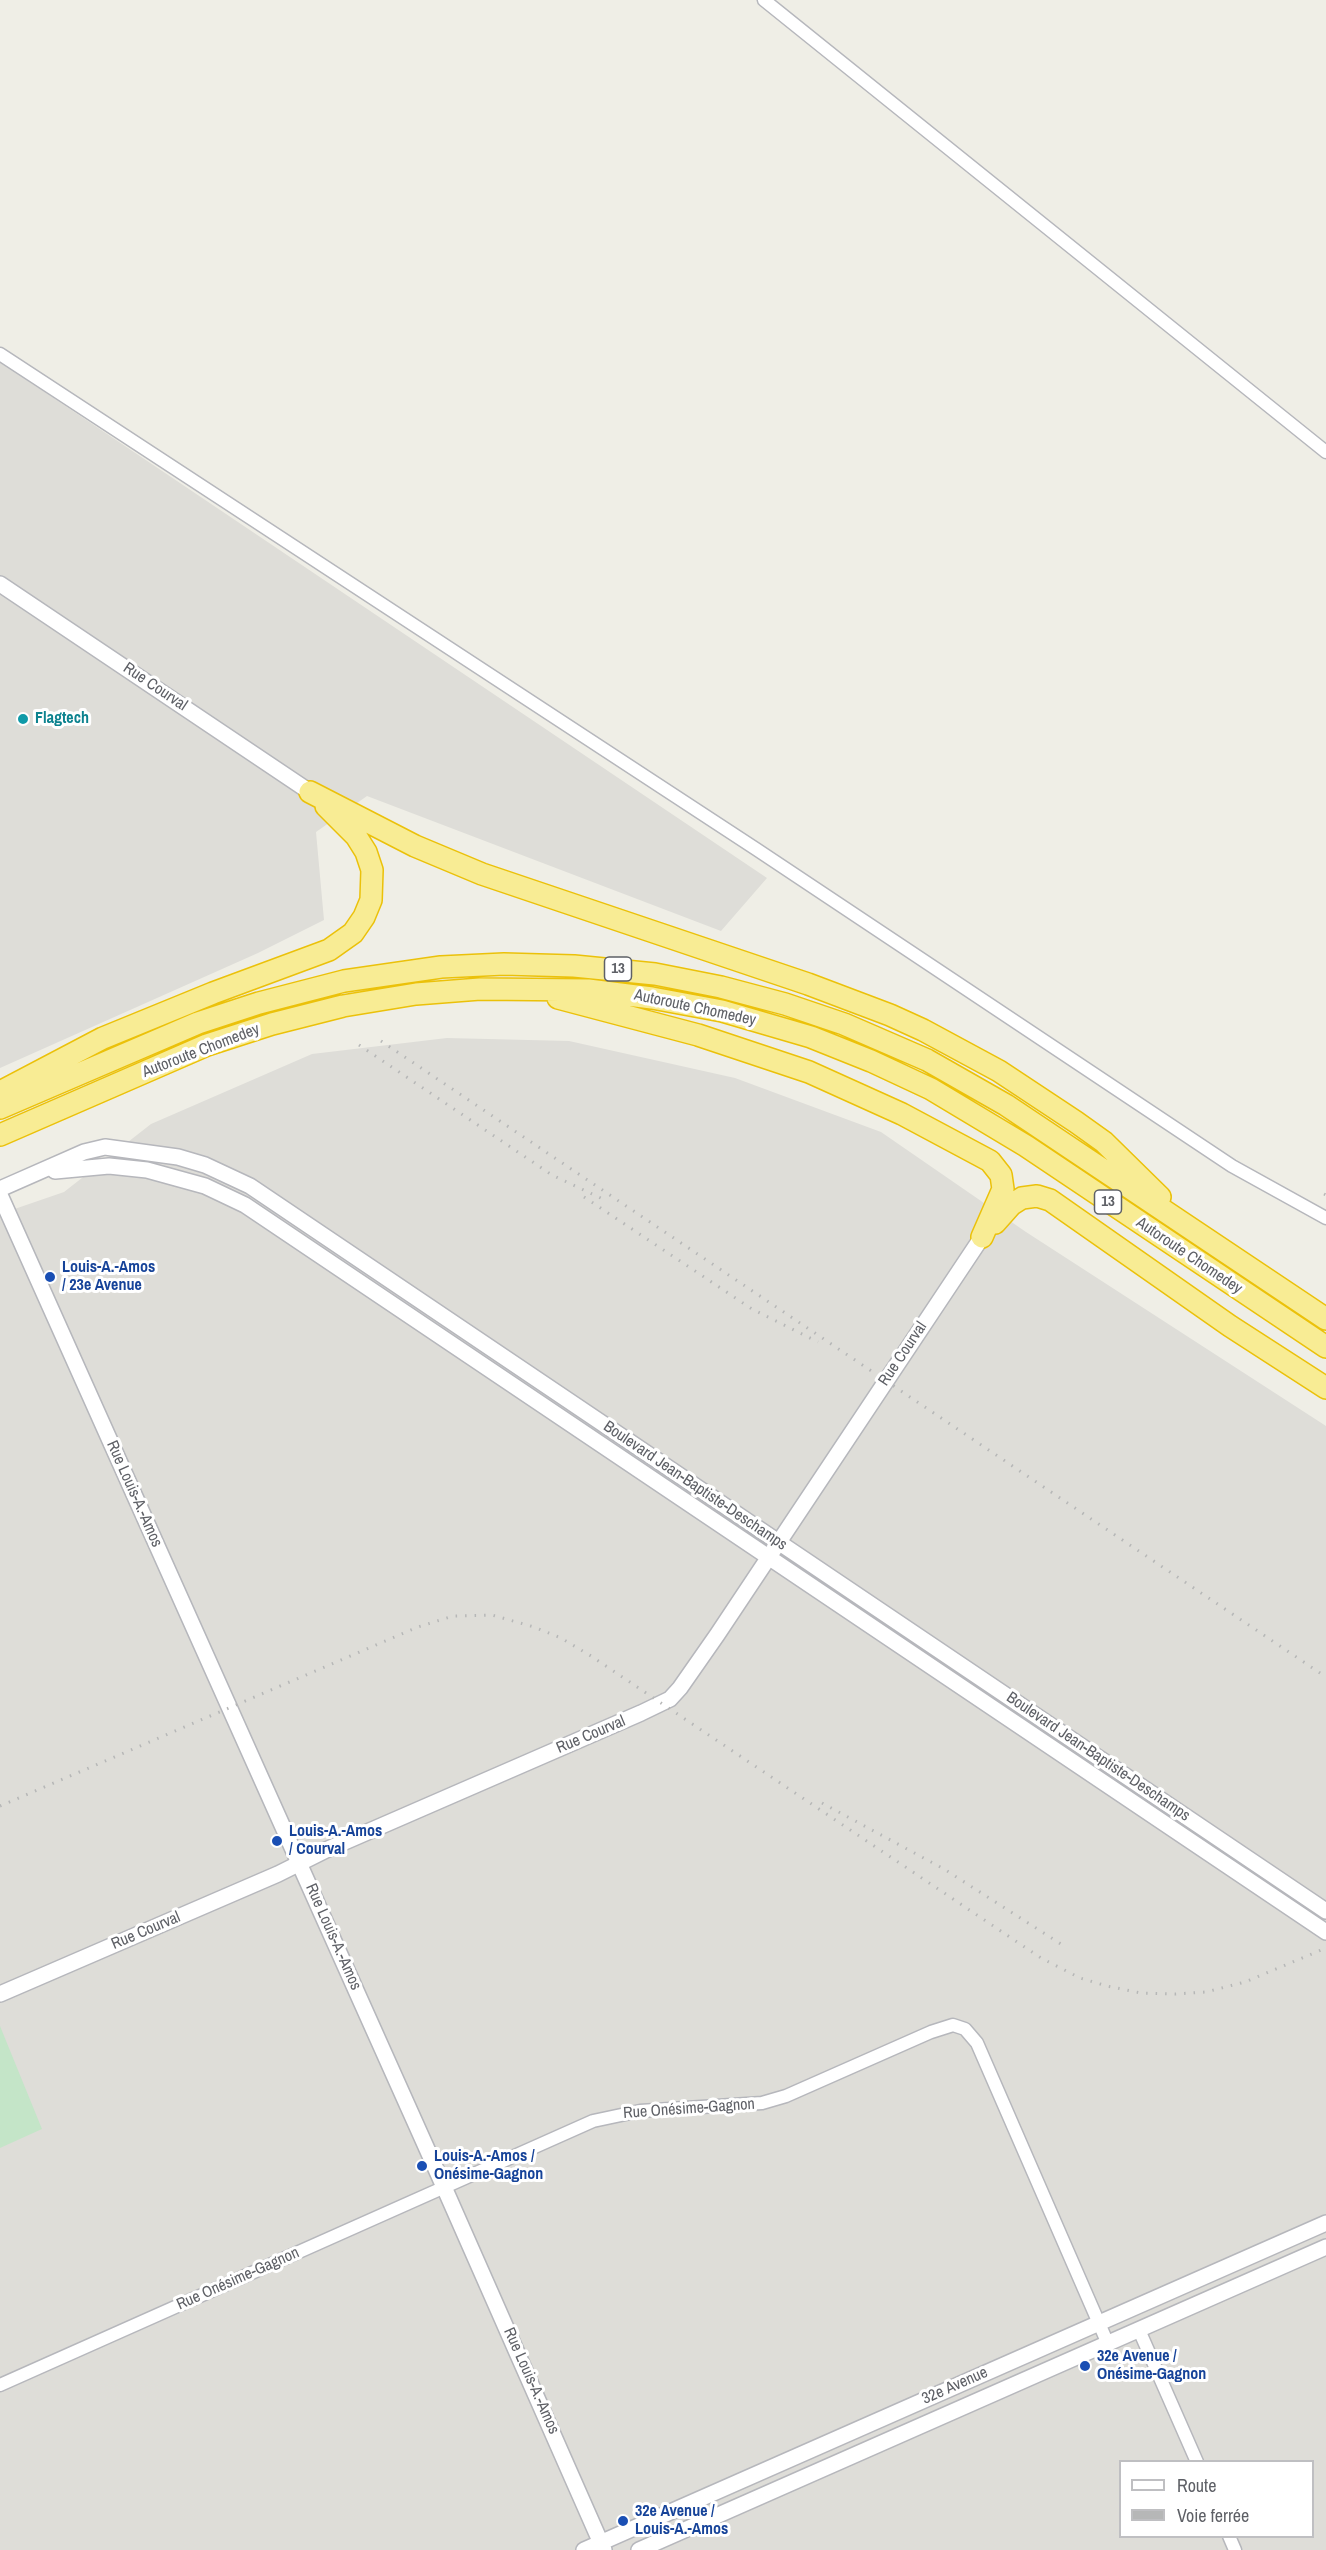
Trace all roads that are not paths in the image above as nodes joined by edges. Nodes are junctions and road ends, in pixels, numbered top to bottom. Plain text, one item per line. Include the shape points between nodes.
1 (764, 0) edge
2 (0, 354) edge
3 (1326, 452) edge
4 (0, 584) edge
5 (310, 792) junction
6 (521, 988) junction
7 (0, 1092) edge
8 (0, 1108) edge
9 (0, 1135) edge
10 (38, 1174) junction
11 (0, 1189) edge
12 (0, 1195) edge
13 (1326, 1218) edge
14 (1196, 1232) junction
15 (982, 1237) junction
16 (1326, 1319) edge
17 (1326, 1347) edge
18 (1326, 1388) edge
19 (778, 1541) junction
20 (769, 1555) junction
21 (936, 1647) junction
22 (926, 1661) junction
23 (299, 1863) junction
24 (1326, 1911) edge
25 (1326, 1932) edge
26 (0, 1994) edge
27 (444, 2187) junction
28 (1326, 2223) edge
29 (1326, 2247) edge
30 (1099, 2323) junction
31 (1139, 2330) junction
32 (1108, 2344) junction
33 (0, 2385) edge
34 (1196, 2460) edge
35 (603, 2546) edge
36 (584, 2550) edge
37 (639, 2550) edge

1 - 3 street
2 - 13 street via 1232,1166
4 - 5 street, Rue Courval
5 - 7 highway via 356,836 369,861 371,900 353,933 329,950 103,1038
5 - 14 highway via 415,846 482,874 808,984 923,1030 999,1071 1104,1142
6 - 9 highway, Autoroute Chomedey / 13 via 401,996 281,1021 187,1053
6 - 15 highway via 756,1053 855,1091 942,1134 990,1161 1001,1175 1002,1193
6 - 17 highway, Autoroute Chomedey / 13 via 609,992 700,1007 801,1034 871,1061 931,1089 999,1129
8 - 14 highway, Autoroute Chomedey / 13 via 183,1029 305,990 380,975 463,966 546,964 603,968 741,991 884,1040 980,1089
10 - 11 street, Boulevard Jean-Baptiste-Deschamps
10 - 19 street, Boulevard Jean-Baptiste-Deschamps via 93,1149 114,1147 178,1157 233,1177
10 - 20 street, Boulevard Jean-Baptiste-Deschamps via 96,1167 147,1170 190,1180 232,1198
12 - 23 street, Rue Louis-A.-Amos
14 - 16 highway, Autoroute Chomedey / 13
15 - 18 highway via 1022,1198 1037,1196 1050,1200
15 - 19 street, Rue Courval
19 - 20 street, Rue Courval
19 - 21 street, Boulevard Jean-Baptiste-Deschamps
20 - 22 street, Boulevard Jean-Baptiste-Deschamps
20 - 23 street, Rue Courval via 670,1699
21 - 22 street
21 - 24 street, Boulevard Jean-Baptiste-Deschamps
22 - 25 street, Boulevard Jean-Baptiste-Deschamps
23 - 26 street, Rue Courval
23 - 27 street, Rue Louis-A.-Amos
27 - 30 street, Rue Onésime-Gagnon via 602,2118 640,2111 770,2101 957,2025 977,2043
27 - 33 street, Rue Onésime-Gagnon
27 - 35 street, Rue Louis-A.-Amos
28 - 30 street, 32e Avenue
29 - 31 street, 32e Avenue
30 - 32 street, Rue Onésime-Gagnon
30 - 35 street, 32e Avenue
31 - 32 street, 32e Avenue
31 - 34 street
32 - 37 street, 32e Avenue
35 - 36 street, 32e Avenue

